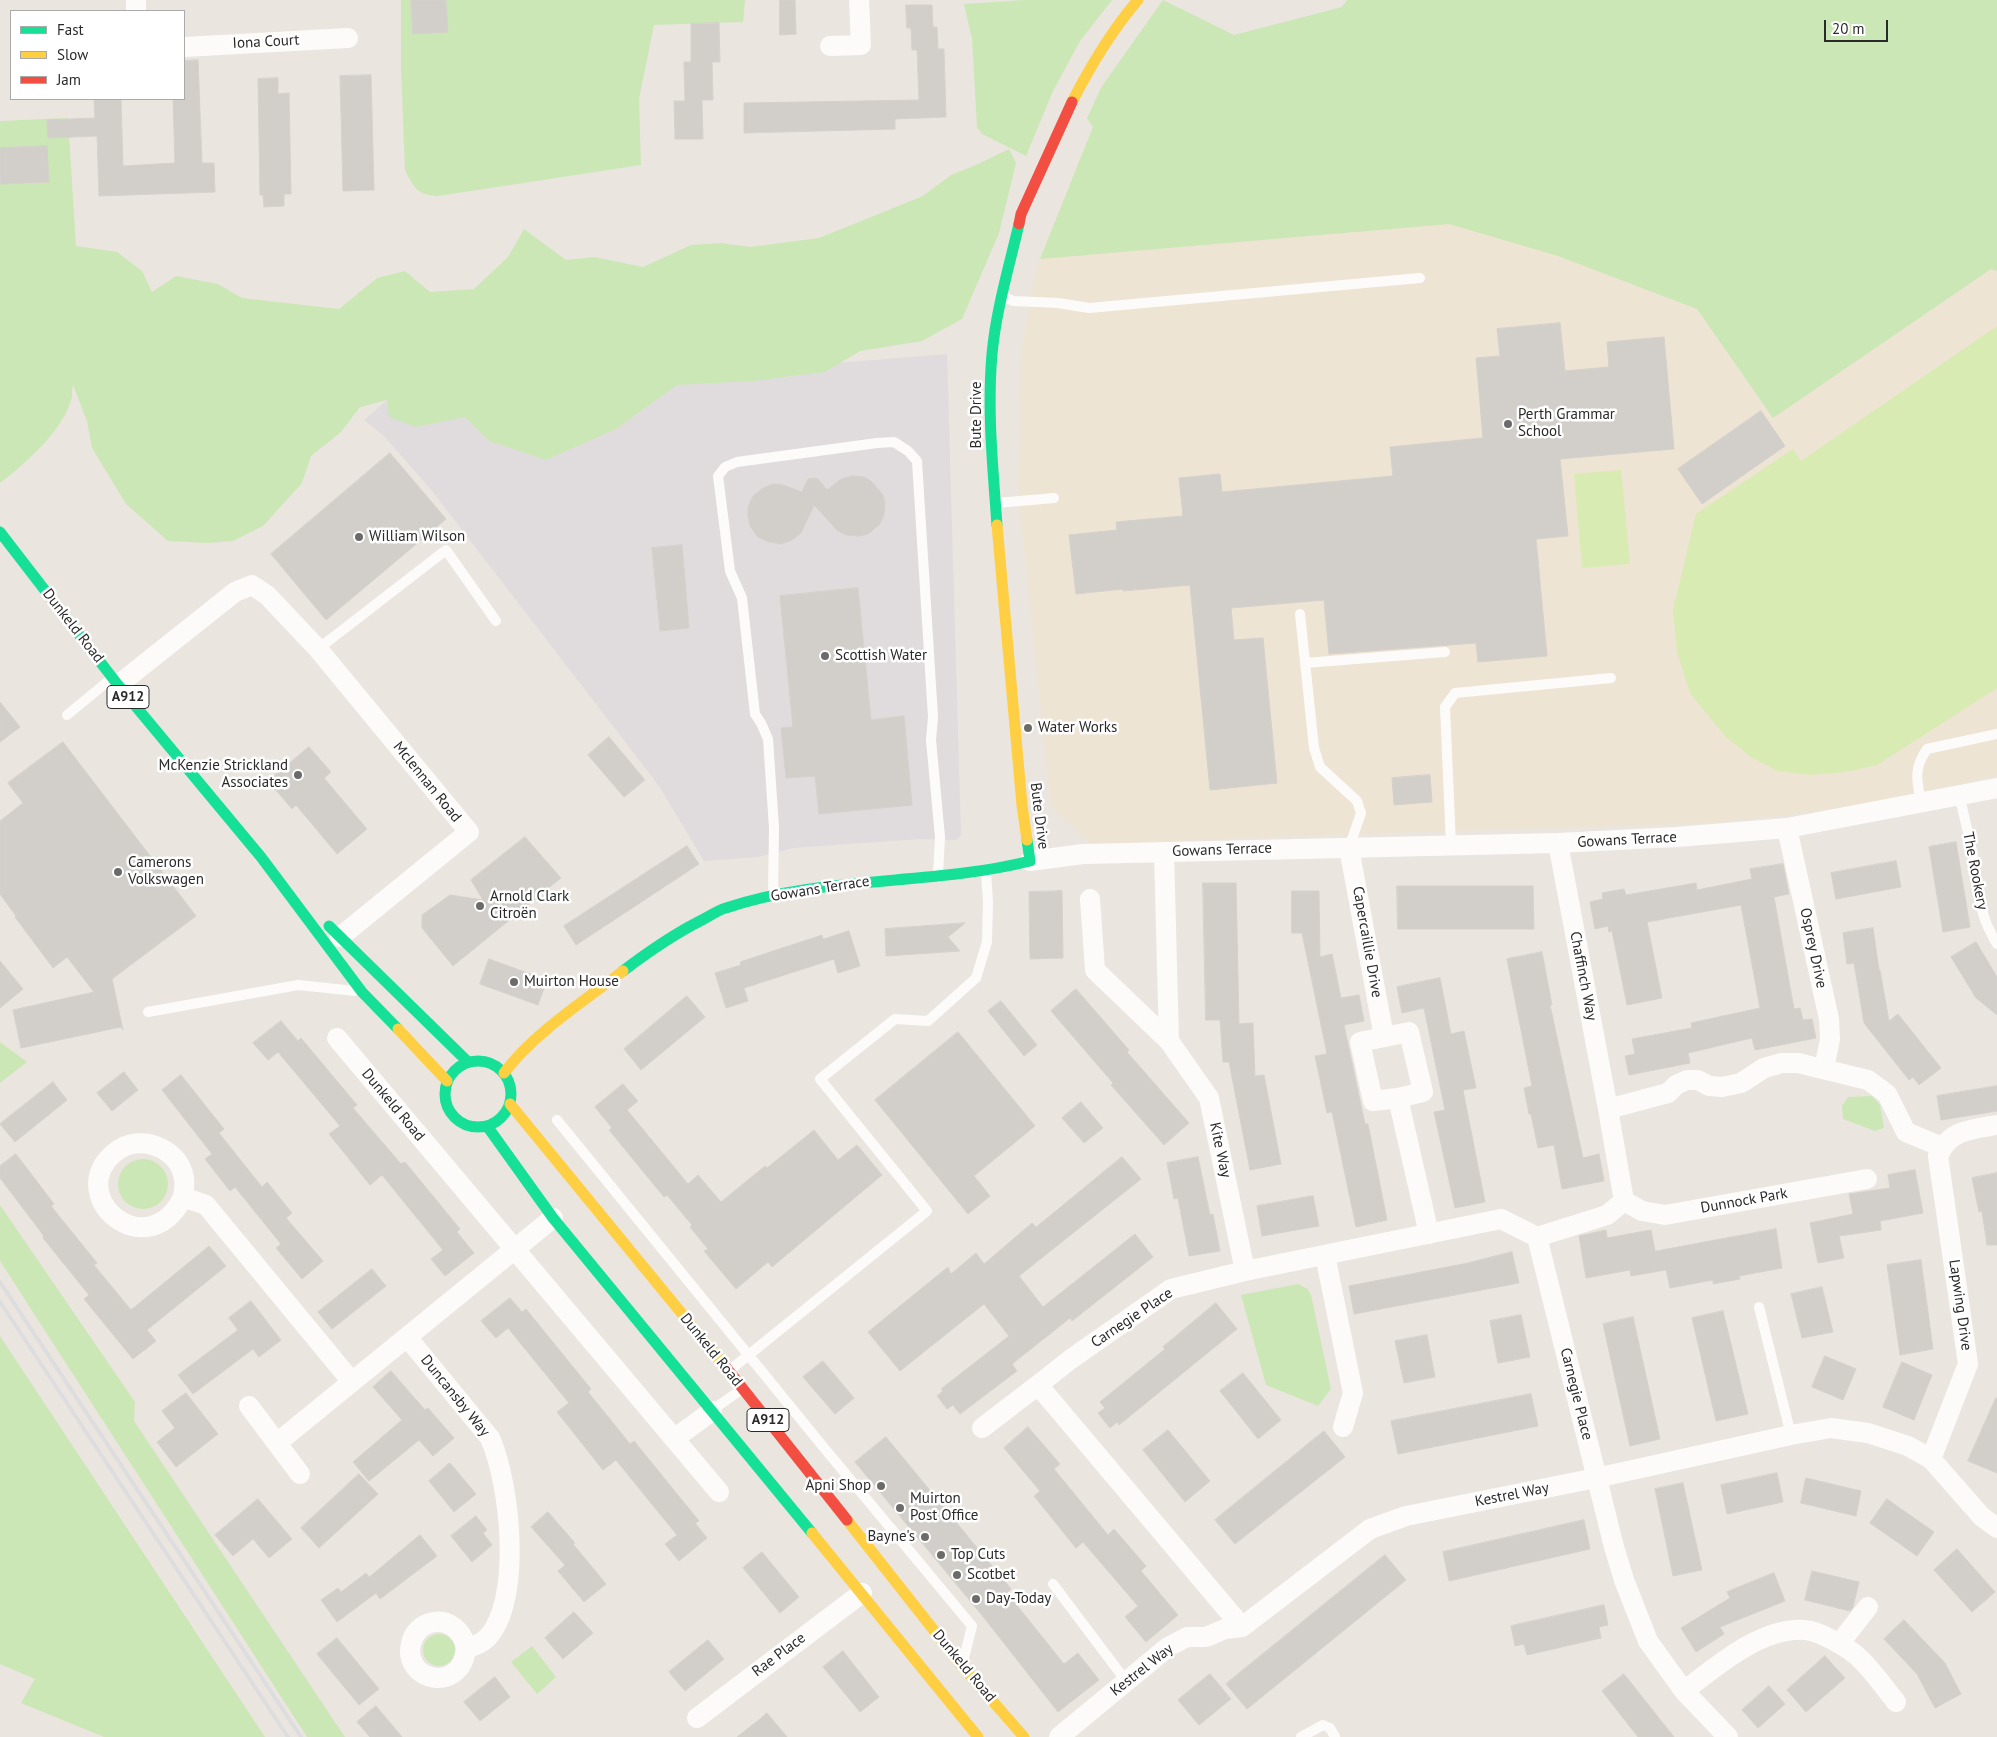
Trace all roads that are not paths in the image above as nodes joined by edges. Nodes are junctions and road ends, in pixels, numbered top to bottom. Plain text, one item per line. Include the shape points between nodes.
1 (859, 0) edge
2 (1138, 0) edge
3 (348, 38) dead end
4 (830, 46) dead end
5 (185, 47) edge
6 (1420, 278) dead end
7 (1002, 296) junction
8 (1054, 498) dead end
9 (996, 503) junction
10 (0, 532) edge
11 (1300, 614) dead end
12 (496, 620) dead end
13 (318, 649) junction
14 (1445, 652) dead end
15 (1305, 664) junction
16 (1611, 678) dead end
17 (116, 681) junction
18 (67, 715) dead end
19 (1997, 734) edge
20 (1997, 788) edge
21 (1959, 795) junction
22 (1921, 803) junction
23 (1787, 828) junction
24 (1558, 843) junction
25 (1451, 845) junction
26 (1350, 848) junction
27 (1164, 852) junction
28 (261, 857) junction
29 (1030, 861) junction
30 (986, 869) junction
31 (938, 874) junction
32 (773, 896) junction
33 (1090, 898) dead end
34 (340, 937) junction
35 (1997, 944) edge
36 (362, 992) junction
37 (148, 1012) dead end
38 (1384, 1037) junction
39 (337, 1038) dead end
40 (1169, 1041) junction
41 (468, 1062) junction
42 (1824, 1069) junction
43 (504, 1073) junction
44 (447, 1081) junction
45 (1398, 1098) junction
46 (510, 1104) junction
47 (1608, 1109) junction
48 (557, 1120) dead end
49 (1997, 1124) edge
50 (487, 1126) junction
51 (1942, 1147) junction
52 (1867, 1179) dead end
53 (183, 1197) junction
54 (1624, 1201) junction
55 (553, 1218) junction
56 (1429, 1234) junction
57 (1537, 1236) junction
58 (514, 1250) junction
59 (1325, 1255) junction
60 (1245, 1271) junction
61 (1759, 1307) dead end
62 (407, 1337) junction
63 (748, 1355) junction
64 (729, 1371) junction
65 (352, 1382) junction
66 (1038, 1384) junction
67 (743, 1388) junction
68 (249, 1406) dead end
69 (712, 1411) junction
70 (1343, 1427) dead end
71 (982, 1428) dead end
72 (1791, 1435) junction
73 (674, 1439) junction
74 (277, 1443) junction
75 (1931, 1459) junction
76 (300, 1474) dead end
77 (1596, 1478) junction
78 (719, 1492) dead end
79 (1997, 1528) edge
80 (1053, 1584) dead end
81 (865, 1590) junction
82 (1868, 1607) dead end
83 (1242, 1627) junction
84 (1839, 1644) junction
85 (466, 1648) dead end
86 (962, 1666) junction
87 (1126, 1681) junction
88 (1684, 1691) junction
89 (1896, 1702) dead end
90 (696, 1718) dead end
91 (1311, 1733) edge
92 (978, 1737) edge
93 (1024, 1737) edge
94 (1059, 1737) edge
95 (1301, 1737) edge
96 (1335, 1737) edge
97 (1728, 1737) edge

1 - 4 street via 861,45
2 - 7 main road, Bute Drive via 1085,77 1054,139 1021,214
3 - 5 street, Iona Court
6 - 7 lane via 1089,308 1013,301
7 - 9 main road, Bute Drive via 992,354 991,436
8 - 9 lane
9 - 29 main road, Bute Drive via 1022,805
10 - 17 main road, Dunkeld Road / A912
11 - 15 lane
12 - 13 lane via 446,550
13 - 17 street, Mclennan Road via 267,595 252,585 235,592
13 - 34 street, Mclennan Road via 469,832
14 - 15 lane
15 - 26 lane via 1314,748 1320,767 1357,801 1362,813
16 - 25 lane via 1455,693 1445,708
17 - 18 lane
17 - 28 main road, Dunkeld Road / A912
19 - 22 lane via 1927,749 1917,765
20 - 21 street, Gowans Terrace
21 - 22 street, Gowans Terrace
21 - 35 lane, The Rookery via 1973,856 1978,901 1987,928
22 - 23 street, Gowans Terrace
23 - 24 street, Gowans Terrace via 1677,838
23 - 42 street, Osprey Drive via 1829,1019 1830,1039
24 - 25 street, Gowans Terrace
24 - 47 street, Chaffinch Way
25 - 26 street, Gowans Terrace
26 - 27 street, Gowans Terrace
26 - 38 street, Capercaillie Drive
27 - 29 street, Gowans Terrace via 1083,854
27 - 40 street
28 - 34 main road, Dunkeld Road / A912
28 - 36 main road, Dunkeld Road / A912
29 - 30 main road, Gowans Terrace
30 - 31 main road, Gowans Terrace
30 - 63 lane via 987,942 976,978 928,1021 895,1018 820,1079 927,1211
31 - 32 main road, Gowans Terrace
31 - 32 lane via 940,837 931,740 933,717 917,461 894,442 878,443 737,462 718,476 730,571 742,598 755,714 768,739 774,828
32 - 43 main road, Gowans Terrace via 725,908 648,952 545,1032 516,1057
33 - 40 street, Kite Way via 1095,970
34 - 41 main road, Dunkeld Road / A912
36 - 37 lane via 298,986
36 - 44 main road, Dunkeld Road / A912
38 - 45 street via 1360,1042 1374,1101
38 - 45 street via 1410,1032 1423,1092
39 - 58 street, Dunkeld Road
40 - 60 street, Kite Way via 1209,1098
41 - 43 main road via 490,1062
41 - 44 main road via 459,1066
42 - 47 street via 1782,1063 1764,1068 1741,1083 1722,1087 1687,1080 1668,1093
42 - 51 street via 1868,1080 1887,1094 1906,1132
43 - 46 main road via 511,1084
44 - 50 main road via 446,1102 457,1120 466,1125
45 - 56 street
46 - 50 main road via 501,1118
46 - 64 main road, Dunkeld Road / A912
47 - 54 street
48 - 63 lane
49 - 51 street via 1959,1132
50 - 55 main road, A912
51 - 75 street, Lapwing Drive via 1938,1156 1968,1364
52 - 54 street, Dunnock Park via 1665,1215 1642,1211
53 - 53 street via 184,1178 180,1168 166,1150 154,1144 130,1144 120,1148 101,1173 100,1192 104,1206 126,1225 140,1228 163,1222 173,1214
53 - 65 street via 206,1205
54 - 57 street via 1607,1215
55 - 58 street
55 - 69 main road, A912
56 - 57 street, Carnegie Place via 1501,1219
56 - 59 street, Carnegie Place
57 - 77 street, Carnegie Place
58 - 62 street
58 - 73 street, Dunkeld Road
59 - 60 street, Carnegie Place
59 - 70 street via 1353,1393
60 - 66 street, Carnegie Place via 1171,1289
61 - 72 lane
62 - 65 street
62 - 85 street, Duncansby Way via 490,1438 501,1470 509,1538 505,1602 488,1637
63 - 64 lane
63 - 86 lane via 972,1626
64 - 67 main road, Dunkeld Road / A912
65 - 74 street
66 - 71 street, Carnegie Place
66 - 83 street
67 - 69 lane
67 - 86 main road, Dunkeld Road / A912 via 885,1575
68 - 74 street
69 - 73 street
69 - 81 main road, A912
72 - 75 street, Kestrel Way via 1831,1428 1868,1433 1908,1446
72 - 77 street, Kestrel Way
73 - 78 street, Dunkeld Road
74 - 76 street
75 - 79 street, Kestrel Way via 1982,1517
77 - 83 street, Kestrel Way via 1406,1516 1370,1529
77 - 88 street, Carnegie Place via 1624,1580 1648,1640
80 - 87 lane
81 - 90 street, Rae Place
81 - 92 main road, A912
82 - 84 street
83 - 87 street, Kestrel Way via 1206,1637 1187,1637 1168,1647
84 - 88 street via 1807,1630 1783,1631 1761,1639
84 - 89 street via 1858,1656
86 - 93 main road, Dunkeld Road / A912
87 - 94 street, Kestrel Way
88 - 97 street, Carnegie Place
91 - 95 lane
91 - 96 lane via 1323,1725 1330,1728

